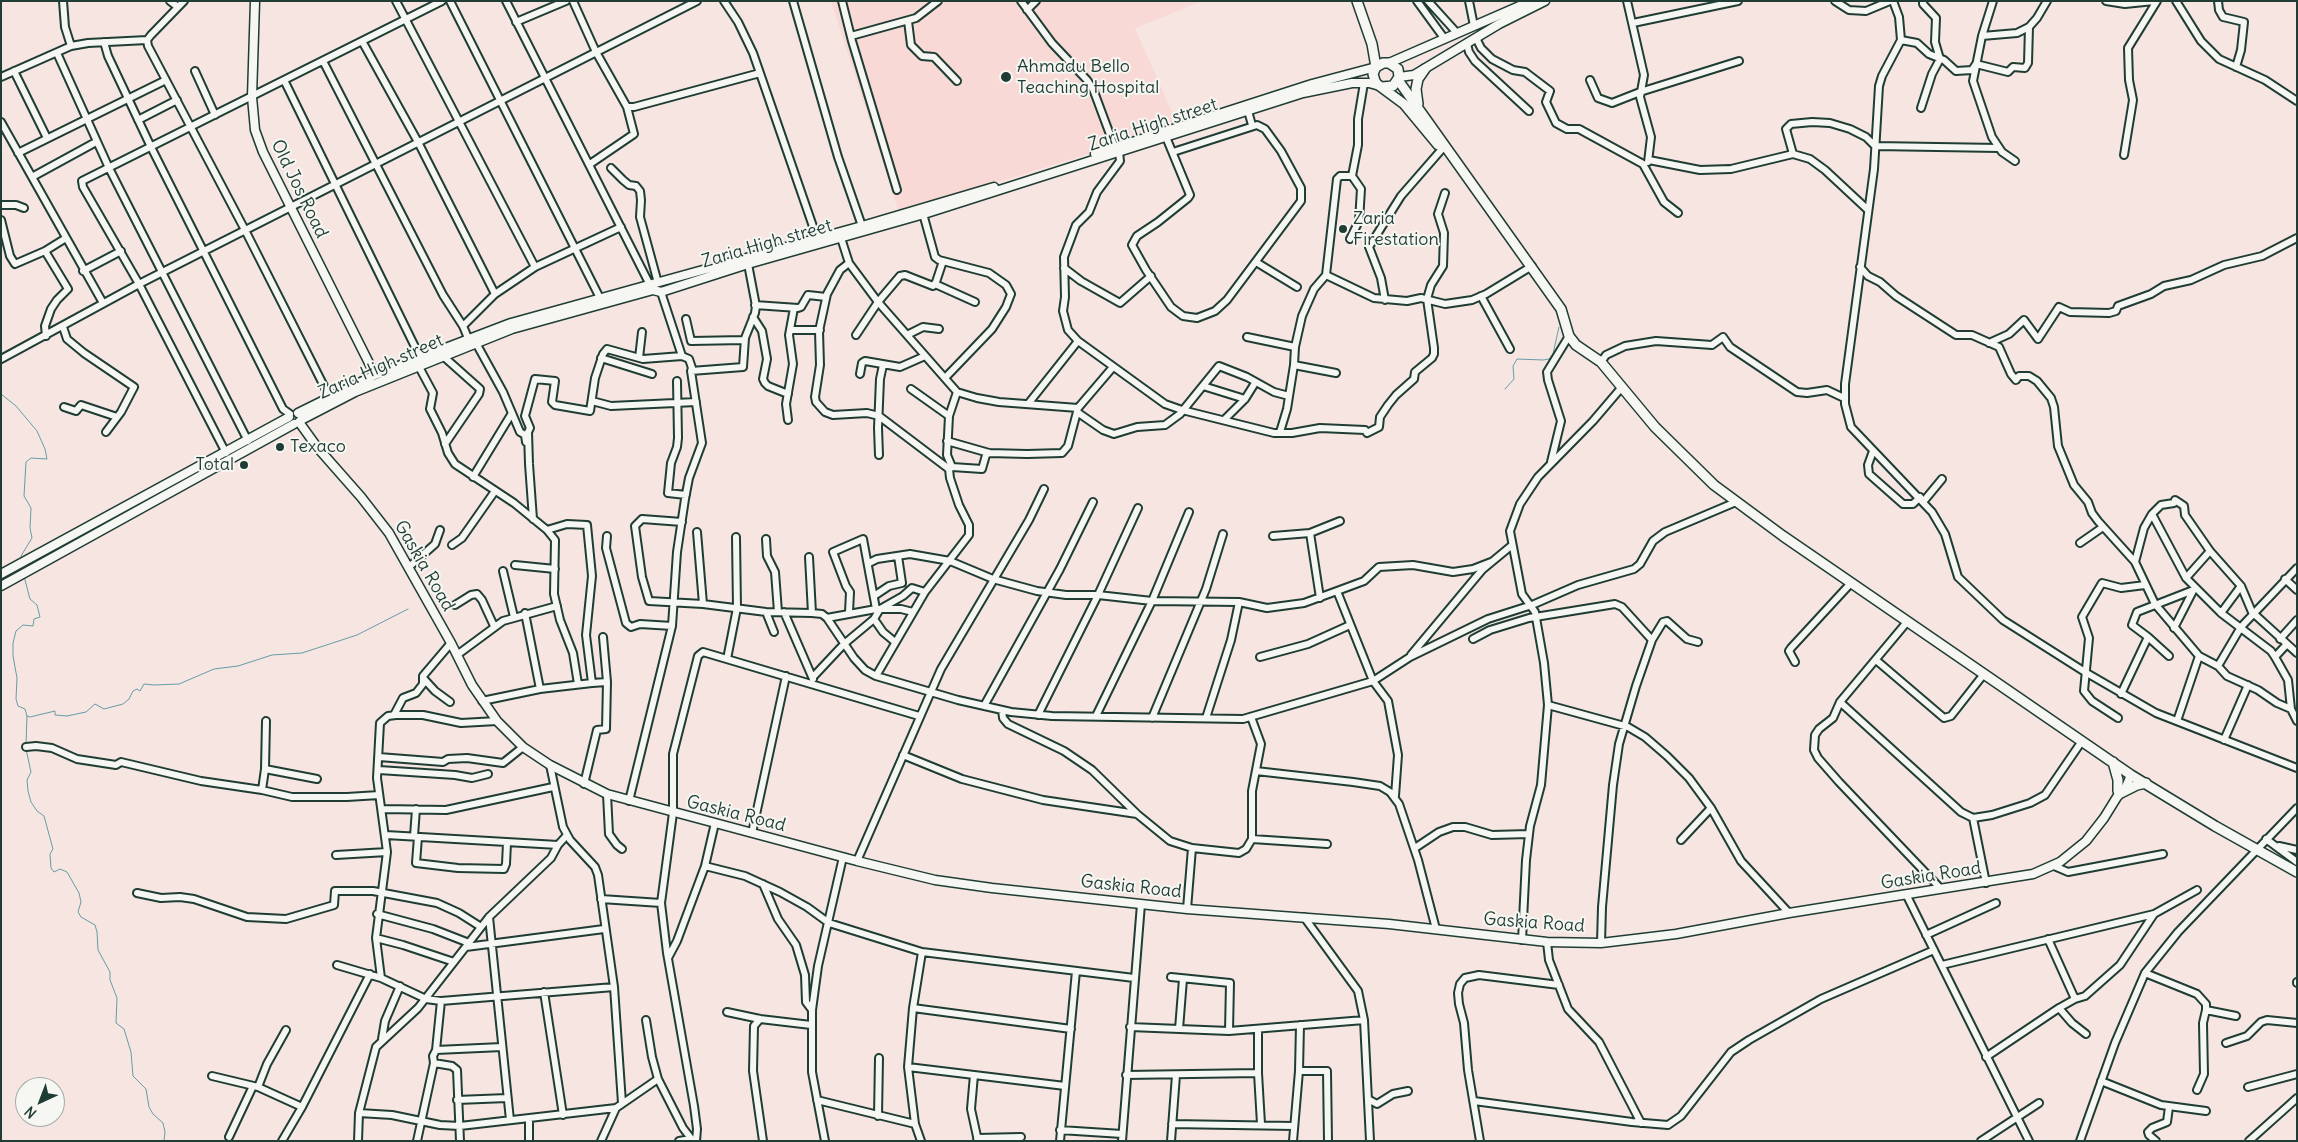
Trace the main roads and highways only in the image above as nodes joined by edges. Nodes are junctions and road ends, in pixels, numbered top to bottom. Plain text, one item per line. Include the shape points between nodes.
1 (255, 1) edge
2 (1358, 1) edge
3 (1531, 1) edge
4 (1545, 1) edge
5 (1516, 5) edge
6 (1387, 62) junction
7 (1376, 67) junction
8 (1425, 68) junction
9 (1398, 78) junction
10 (1381, 87) junction
11 (1246, 108) junction
12 (1422, 113) junction
13 (1117, 150) junction
14 (1469, 181) junction
15 (923, 212) junction
16 (601, 301) junction
17 (375, 375) junction
18 (295, 418) junction
19 (1, 574) edge
20 (3, 584) edge
21 (2113, 762) junction
22 (2130, 774) junction
23 (2146, 784) junction
24 (2119, 794) junction
25 (2297, 872) edge

1 - 17 main road, Old Jos Road via 252,115 259,143
2 - 6 highway
2 - 7 highway
3 - 5 main road
4 - 8 main road
5 - 6 main road
6 - 7 highway
6 - 9 highway via 1395,66
7 - 10 highway via 1374,78
7 - 11 main road, Zaria High street via 1312,84
8 - 9 main road via 1409,77
8 - 12 highway via 1416,89
9 - 10 highway via 1393,86
9 - 12 highway
10 - 11 main road via 1364,83 1333,85
10 - 14 highway via 1404,104
11 - 13 main road, Zaria High street
11 - 13 main road, Zaria High street via 1166,137
12 - 14 highway
13 - 15 main road, Zaria High street
14 - 21 highway via 1560,309 1569,336 1576,345 1601,362 1674,447 1736,502
15 - 16 main road, Zaria High street via 817,238
15 - 16 main road, Zaria High street via 661,292 653,290
16 - 17 main road, Zaria High street via 511,323
16 - 18 main road, Zaria High street via 476,342
17 - 18 main road, Zaria High street via 329,396
18 - 19 main road, Zaria High street
18 - 20 main road, Zaria High street
18 - 24 main road, Gaskia Road via 378,517 482,701 523,747 584,784 629,801 857,862 956,883 1522,940 1602,943 1676,934 2026,876 2054,866 2072,854 2101,822
21 - 22 highway
21 - 24 highway
22 - 23 highway
22 - 24 main road, Gaskia Road via 2128,785
23 - 24 highway
23 - 25 highway

